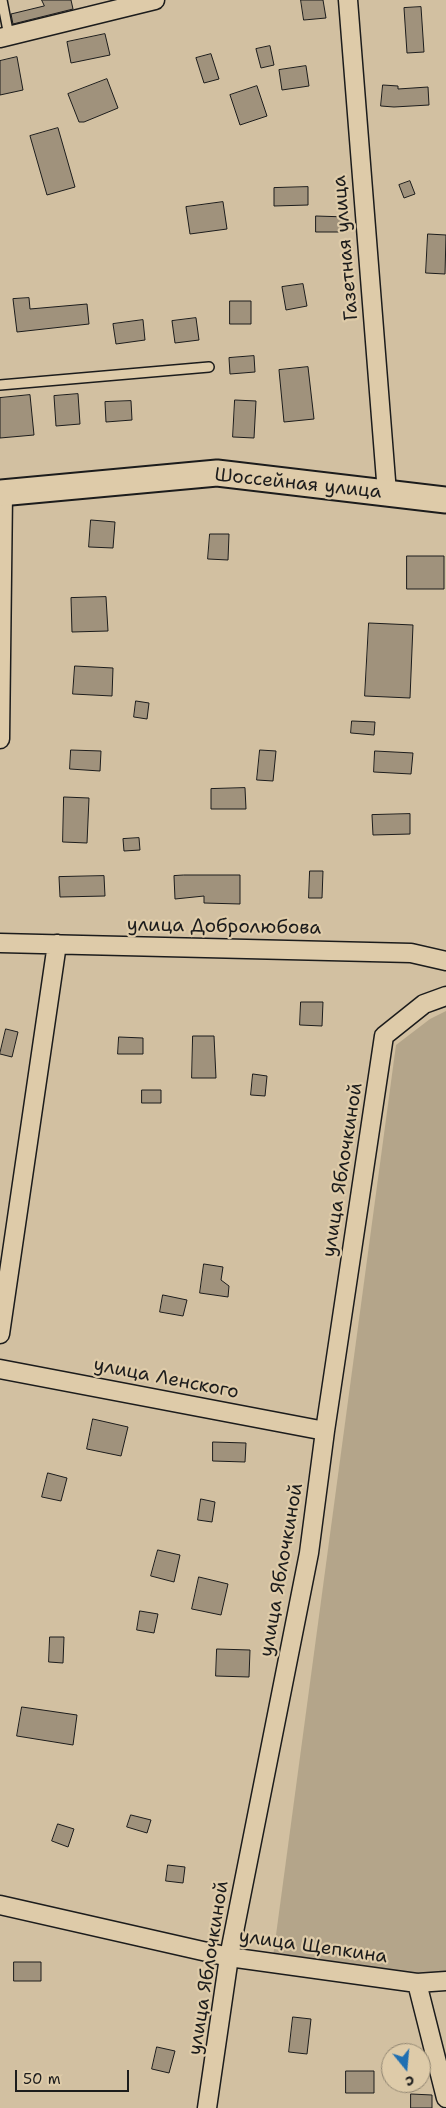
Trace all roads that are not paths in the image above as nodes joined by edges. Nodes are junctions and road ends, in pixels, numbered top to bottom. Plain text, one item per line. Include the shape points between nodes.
1 (2, 0) edge
2 (155, 0) edge
3 (348, 0) edge
4 (5, 37) edge
5 (209, 367) dead end
6 (0, 385) edge
7 (2, 493) edge
8 (387, 493) junction
9 (446, 500) edge
10 (0, 739) edge
11 (0, 943) edge
12 (57, 944) junction
13 (446, 961) edge
14 (446, 996) edge
15 (0, 1334) edge
16 (0, 1369) edge
17 (325, 1431) junction
18 (0, 1905) edge
19 (229, 1957) junction
20 (446, 1981) edge
21 (417, 1983) junction
22 (446, 2098) edge
23 (207, 2108) edge

1 - 4 lane
2 - 4 street
3 - 8 street, Газетная улица
5 - 6 lane
7 - 8 main road, Шоссейная улица via 217,474
7 - 10 street
8 - 9 main road, Шоссейная улица
11 - 12 street, улица Добролюбова
12 - 13 street, улица Добролюбова via 411,953
12 - 15 street
14 - 17 street, улица Яблочкиной via 424,1004 384,1036
16 - 17 street, улица Ленского
17 - 19 street, улица Яблочкиной via 310,1553
18 - 19 street, улица Щепкина
19 - 21 street, улица Щепкина
19 - 23 street, улица Яблочкиной
20 - 21 street, улица Щепкина
21 - 22 street

